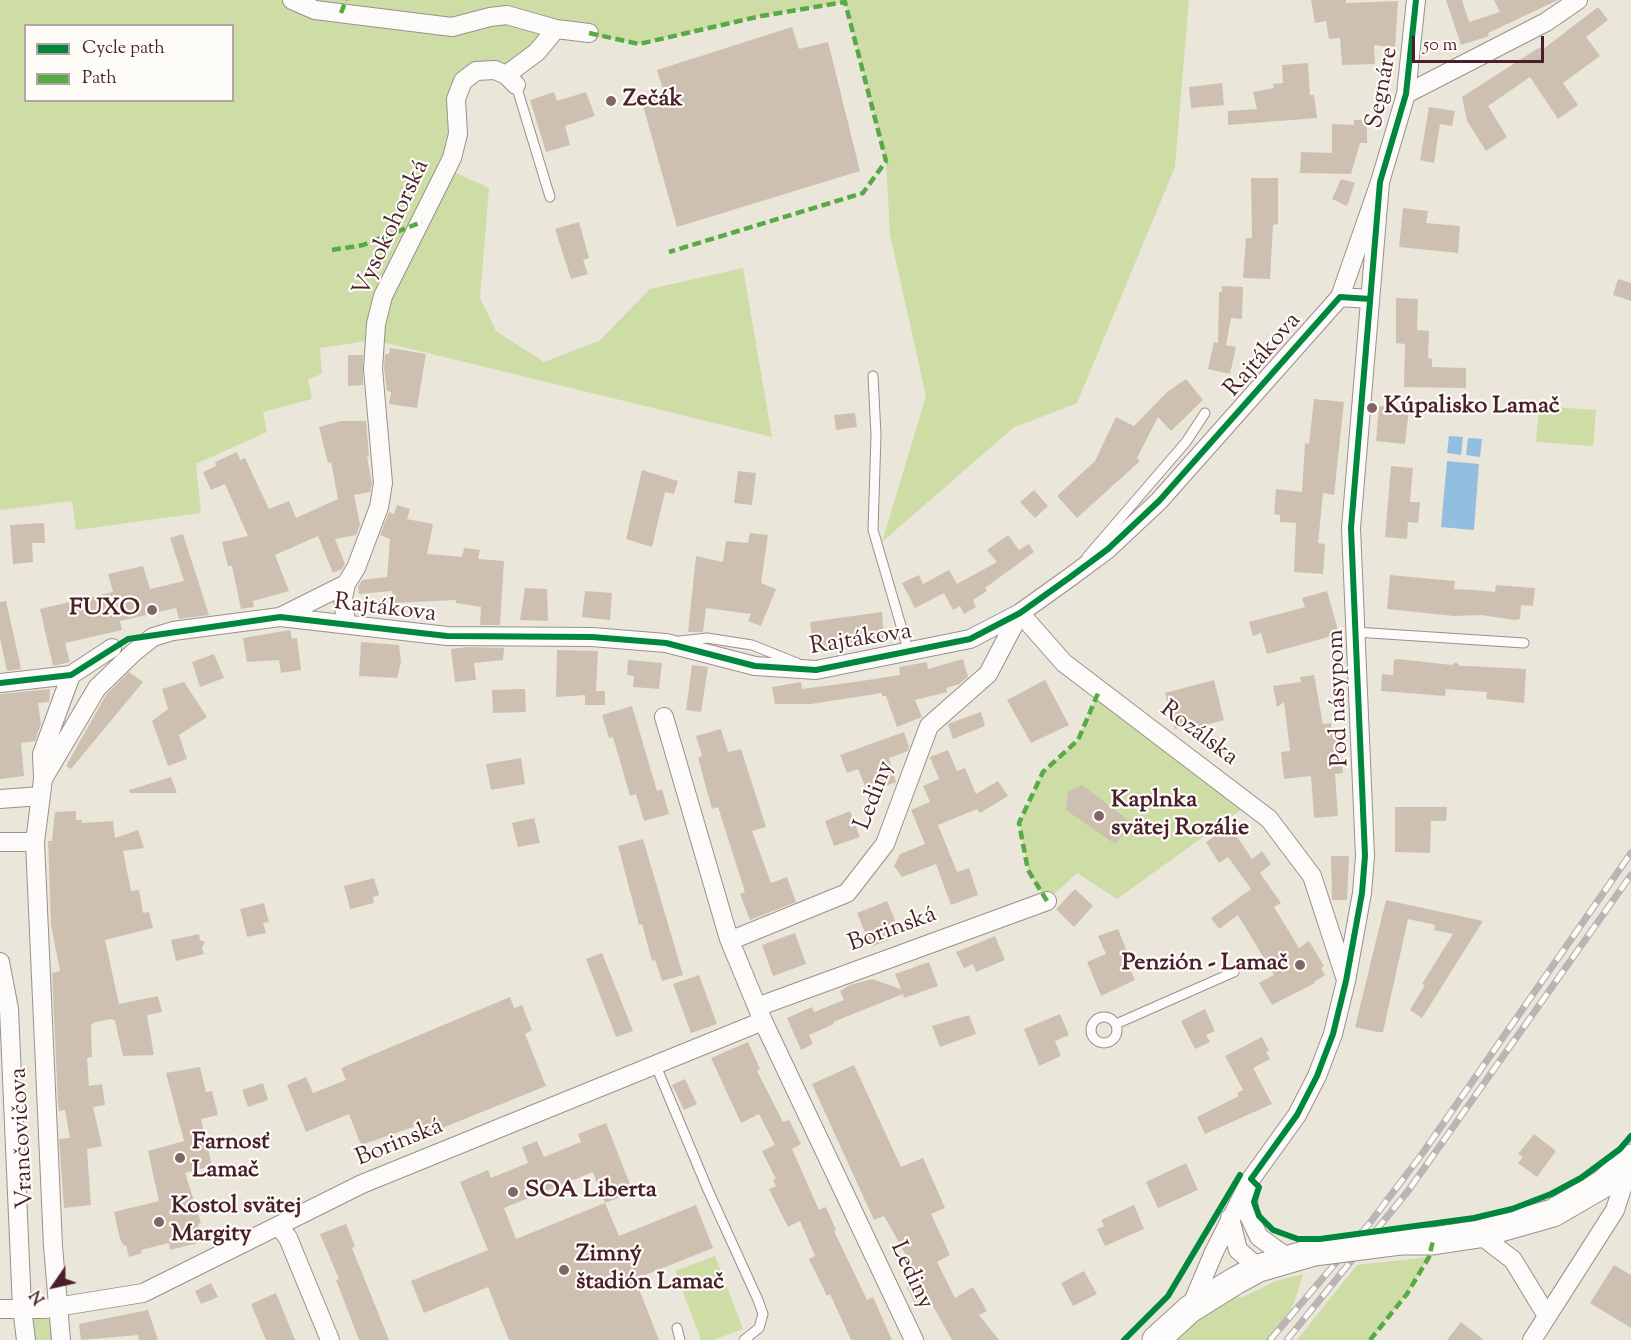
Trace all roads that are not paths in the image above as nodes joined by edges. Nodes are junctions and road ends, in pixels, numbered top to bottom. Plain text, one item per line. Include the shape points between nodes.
1 (292, 0) edge
2 (1416, 0) edge
3 (1578, 0) edge
4 (556, 29) junction
5 (589, 33) dead end
6 (511, 80) junction
7 (1406, 94) junction
8 (1380, 182) junction
9 (550, 197) dead end
10 (1340, 297) junction
11 (1370, 299) junction
12 (873, 376) dead end
13 (1205, 413) dead end
14 (1069, 578) junction
15 (346, 584) junction
16 (1020, 613) junction
17 (280, 617) junction
18 (346, 623) junction
19 (1355, 632) junction
20 (1524, 643) dead end
21 (112, 648) dead end
22 (909, 653) junction
23 (71, 675) junction
24 (0, 683) edge
25 (664, 717) dead end
26 (42, 787) junction
27 (0, 799) edge
28 (0, 842) edge
29 (34, 842) junction
30 (1047, 901) dead end
31 (729, 939) junction
32 (0, 962) edge
33 (1234, 972) dead end
34 (1346, 981) junction
35 (760, 1014) junction
36 (1116, 1024) dead end
37 (656, 1066) junction
38 (1628, 1162) edge
39 (1248, 1186) junction
40 (1230, 1218) junction
41 (279, 1226) junction
42 (1479, 1234) junction
43 (1259, 1237) junction
44 (1288, 1258) junction
45 (1259, 1268) junction
46 (57, 1307) junction
47 (22, 1308) junction
48 (0, 1309) edge
49 (1190, 1309) junction
50 (1547, 1316) junction
51 (677, 1328) dead end
52 (26, 1340) edge
53 (61, 1340) edge
54 (330, 1340) edge
55 (680, 1340) edge
56 (744, 1340) edge
57 (914, 1340) edge
58 (1156, 1340) edge
59 (1532, 1340) edge

1 - 4 street via 315,10 452,27 507,15
2 - 7 street, Segnáre
3 - 7 street via 1546,22
4 - 5 street
4 - 6 street
6 - 9 lane
6 - 15 street, Vysokohorská via 495,70 476,71 458,89 458,134 452,158 384,296 376,324 373,369 383,483 379,507
7 - 8 street, Segnáre
8 - 10 street, Segnáre
8 - 11 street, Pod násypom
10 - 11 street
10 - 14 street, Rajtákova via 1159,501 1108,549
11 - 19 street, Pod násypom via 1352,528
12 - 22 lane via 873,530
13 - 14 lane via 1186,442
14 - 16 street, Rajtákova
15 - 17 street
15 - 18 street, Vysokohorská
16 - 22 street, Rajtákova via 970,639
16 - 31 street, Lediny via 988,674 929,726 885,844 847,893
16 - 34 street, Rozálska via 1064,663 1269,819 1312,876
17 - 18 street, Rajtákova
17 - 26 street, Rajtákova via 173,630 153,637 98,688
18 - 22 street, Rajtákova via 447,636 592,637 666,643 755,666 816,670
19 - 20 lane
19 - 34 street, Pod násypom via 1365,856
21 - 23 street
23 - 24 street
23 - 26 street, Vrančovičova via 42,754
25 - 31 street, Lediny
26 - 27 street
26 - 29 street, Vrančovičova
28 - 29 street
29 - 46 street, Vrančovičova
30 - 35 street, Borinská
31 - 35 street, Lediny
32 - 47 street, Vrančovičova via 9,1009
33 - 36 lane
34 - 39 street, Pod násypom via 1333,1034 1317,1076 1297,1114
35 - 37 street, Borinská
35 - 57 street, Lediny
37 - 41 street, Borinská via 362,1184
37 - 56 lane via 763,1314 759,1328
38 - 42 main road via 1590,1193 1553,1213
38 - 50 street via 1615,1210
39 - 40 street, Pod násypom
39 - 43 street via 1248,1216
40 - 45 street via 1238,1250
40 - 49 street, Pod násypom
41 - 46 street, Borinská via 143,1293
41 - 54 street via 288,1238
42 - 44 main road, bridge
42 - 50 street via 1513,1260
43 - 44 street
43 - 45 street
44 - 45 main road
45 - 49 main road
46 - 47 street, Borinská
46 - 53 street, Vrančovičova
47 - 48 street, Borinská
47 - 52 street, Vrančovičova
49 - 58 main road
50 - 59 street
51 - 55 lane

